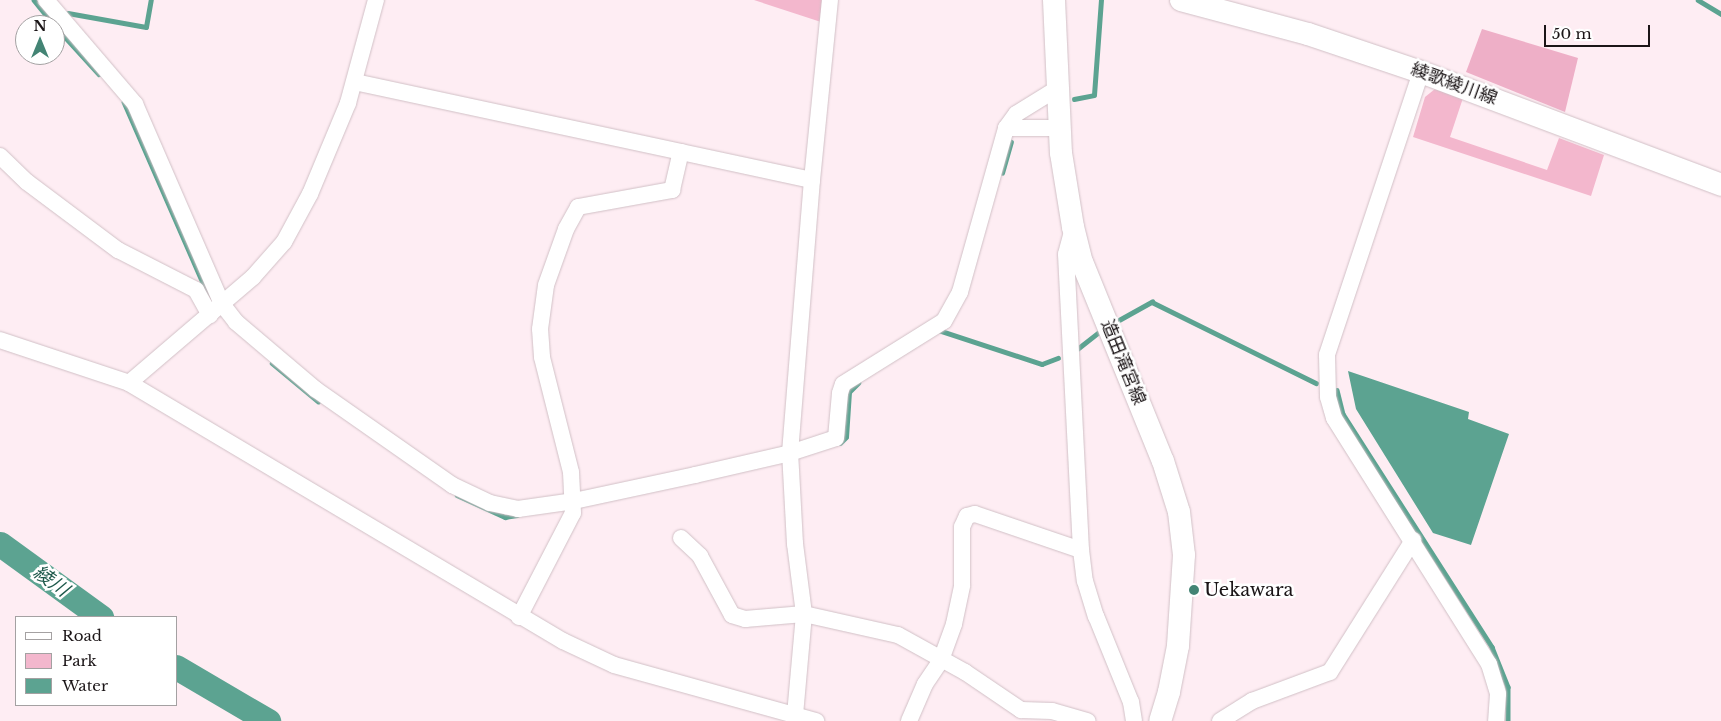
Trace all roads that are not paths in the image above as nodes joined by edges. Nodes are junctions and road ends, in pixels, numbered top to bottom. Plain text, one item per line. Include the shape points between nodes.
1 (46, 0) edge
2 (376, 0) edge
3 (830, 0) edge
4 (1054, 0) edge
5 (1181, 0) edge
6 (1421, 72) junction
7 (355, 82) junction
8 (1058, 88) junction
9 (1006, 128) junction
10 (1060, 128) junction
11 (681, 152) junction
12 (0, 156) edge
13 (812, 180) junction
14 (1721, 185) edge
15 (1073, 227) junction
16 (216, 310) junction
17 (0, 340) edge
18 (128, 383) junction
19 (790, 453) junction
20 (574, 501) junction
21 (681, 538) dead end
22 (1412, 540) junction
23 (1081, 550) junction
24 (804, 614) junction
25 (519, 617) junction
26 (941, 660) junction
27 (795, 714) junction
28 (816, 721) edge
29 (910, 721) edge
30 (1088, 721) edge
31 (1134, 721) edge
32 (1160, 721) edge
33 (1220, 721) edge
34 (1496, 721) edge

1 - 16 street via 135,104
2 - 7 street
3 - 13 street
4 - 8 main road, 造田滝宮線
5 - 6 main road, 綾歌綾川線 via 1308,34
6 - 14 main road, 綾歌綾川線
6 - 22 street via 1333,337 1326,375 1334,418
7 - 11 street
7 - 16 street via 310,194 284,242 253,277
8 - 9 street via 1016,114
8 - 10 main road, 造田滝宮線
9 - 10 street
9 - 19 street via 960,292 944,321 844,384 840,393 836,438
10 - 15 main road, 造田滝宮線
11 - 13 street
11 - 20 street via 672,190 578,207 566,229 546,285 540,329 542,357 571,472
12 - 16 street via 27,182 118,250 196,290
13 - 19 street
15 - 23 street via 1066,254
15 - 32 main road, 造田滝宮線 via 1082,262 1163,461 1179,512 1184,555 1178,646
16 - 18 street
16 - 20 street via 236,322 315,389 452,485 490,504 518,509
17 - 18 street
18 - 25 street
19 - 20 street
19 - 24 street via 795,544
20 - 25 street via 568,524
21 - 24 street via 700,556 732,615 745,619
22 - 33 street via 1330,672 1252,701
22 - 34 street via 1489,664 1498,694
23 - 26 street via 975,514 967,516 962,527 962,585 954,624
23 - 31 street via 1085,581 1131,702
24 - 26 street via 898,636
24 - 27 street
25 - 27 street via 614,665
26 - 29 street via 925,684
26 - 30 street via 965,672 1020,710 1052,711
27 - 28 street

